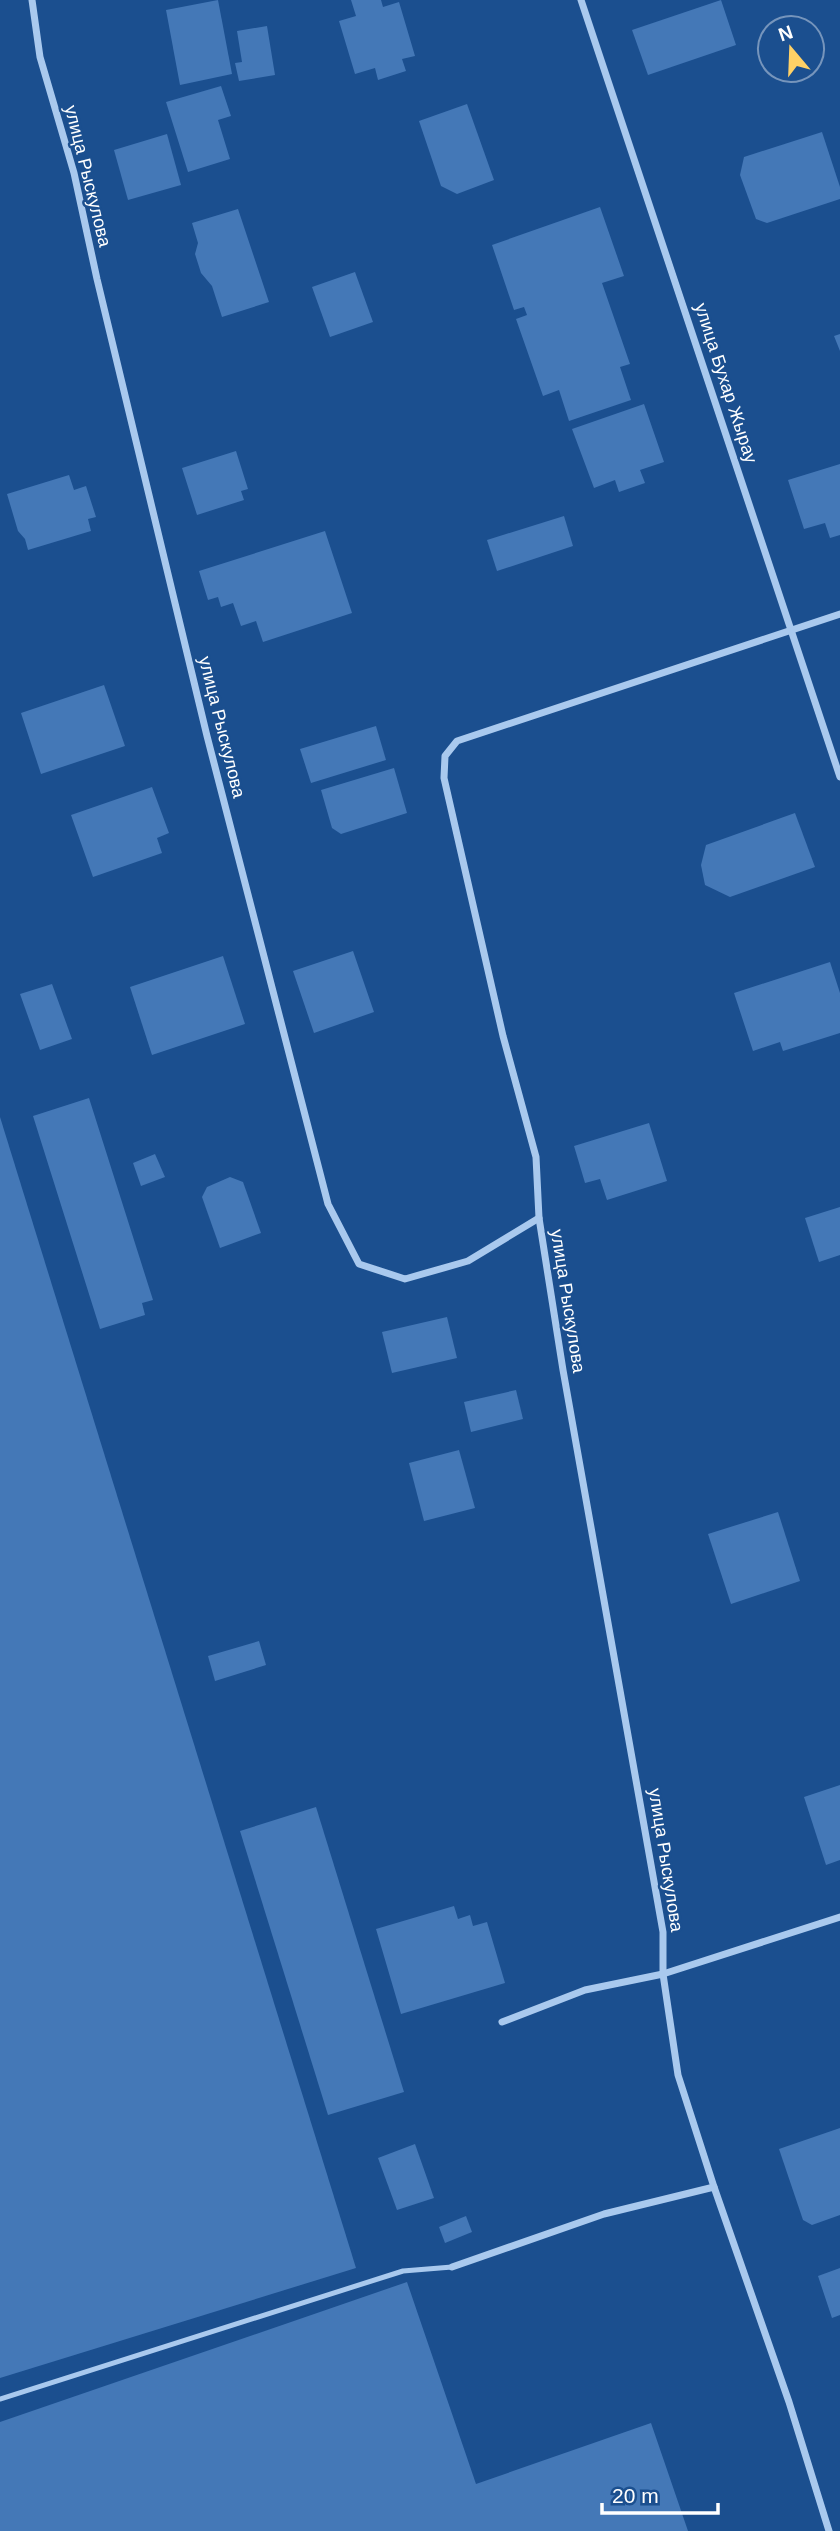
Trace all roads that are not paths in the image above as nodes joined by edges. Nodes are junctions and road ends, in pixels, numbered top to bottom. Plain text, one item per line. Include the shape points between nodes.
1 (32, 0) edge
2 (581, 0) edge
3 (840, 614) edge
4 (791, 629) junction
5 (840, 777) edge
6 (539, 1218) junction
7 (840, 1917) edge
8 (663, 1974) junction
9 (502, 2022) dead end
10 (714, 2187) junction
11 (452, 2267) joint
12 (0, 2399) edge
13 (829, 2531) edge

1 - 6 street, улица Рыскулова via 40,57 74,173 204,723 328,1204 359,1264 405,1279 468,1261
2 - 4 street, улица Бухар Жырау
3 - 4 street
4 - 5 street, улица Бухар Жырау
4 - 6 street, улица Рыскулова via 473,735 457,741 445,755 444,778 503,1036 536,1157
6 - 8 street, улица Рыскулова via 663,1932
7 - 8 street
8 - 9 street via 585,1990
8 - 10 street, улица Рыскулова via 678,2076
10 - 11 street via 604,2214
10 - 13 street, улица Рыскулова
11 - 12 lane via 403,2271

